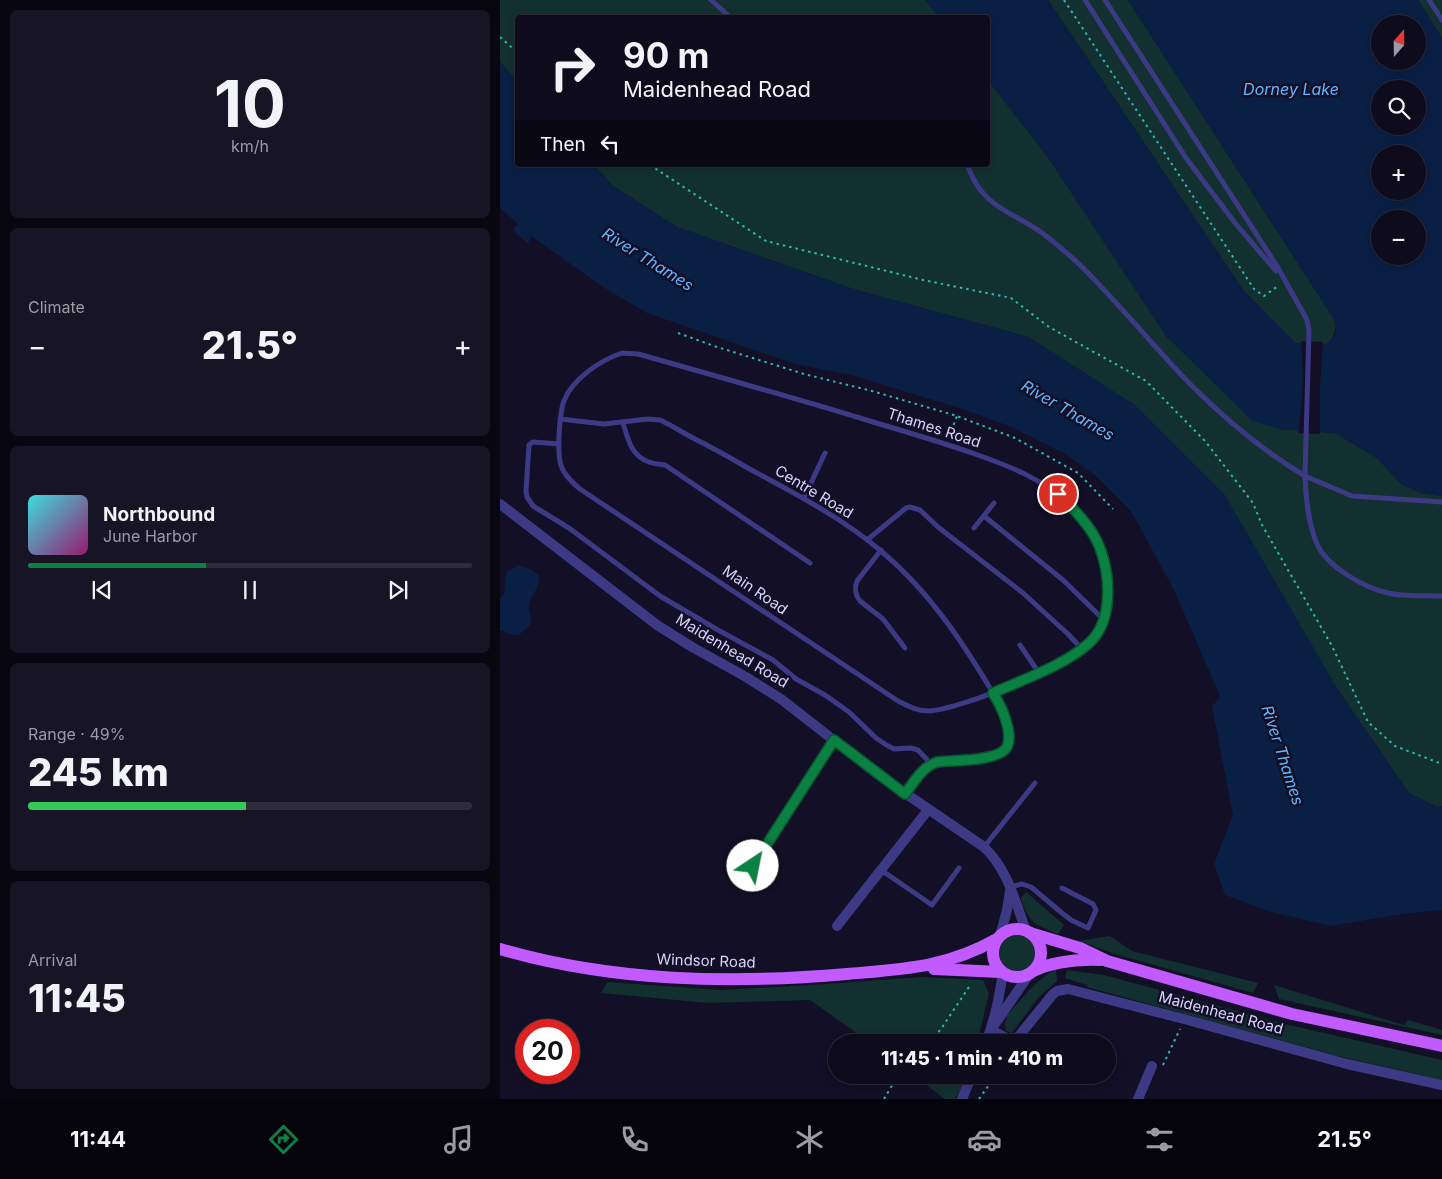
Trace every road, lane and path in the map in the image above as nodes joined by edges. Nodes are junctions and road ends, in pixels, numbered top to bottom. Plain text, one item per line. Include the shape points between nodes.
1 (711, 0) edge
2 (1064, 0) edge
3 (1085, 0) edge
4 (1105, 0) edge
5 (1429, 0) edge
6 (728, 15) edge
7 (1442, 20) edge
8 (500, 37) edge
9 (515, 50) edge
10 (653, 167) edge
11 (968, 167) edge
12 (1285, 281) junction
13 (1279, 285) dead end
14 (678, 333) dead end
15 (957, 416) junction
16 (560, 419) junction
17 (623, 423) junction
18 (559, 444) junction
19 (947, 444) junction
20 (826, 453) dead end
21 (1305, 476) junction
22 (804, 498) junction
23 (1442, 502) edge
24 (994, 503) dead end
25 (503, 507) edge
26 (1113, 509) dead end
27 (984, 516) junction
28 (500, 518) edge
29 (974, 528) dead end
30 (867, 540) junction
31 (881, 550) junction
32 (810, 563) dead end
33 (1442, 596) edge
34 (1104, 620) junction
35 (1020, 645) dead end
36 (905, 648) dead end
37 (1082, 649) junction
38 (1039, 673) junction
39 (993, 693) junction
40 (834, 740) junction
41 (932, 764) junction
42 (1442, 764) edge
43 (1035, 783) dead end
44 (905, 794) junction
45 (928, 810) junction
46 (984, 847) junction
47 (959, 868) dead end
48 (881, 869) junction
49 (767, 883) dead end
50 (1010, 887) junction
51 (1062, 888) dead end
52 (837, 926) dead end
53 (1028, 932) junction
54 (998, 938) junction
55 (500, 949) edge
56 (1107, 961) junction
57 (914, 968) junction
58 (975, 971) junction
59 (1002, 972) junction
60 (1032, 972) junction
61 (1184, 1019) junction
62 (991, 1030) junction
63 (937, 1034) edge
64 (989, 1034) edge
65 (999, 1034) edge
66 (1020, 1034) edge
67 (1442, 1046) edge
68 (1153, 1067) joint
69 (893, 1084) edge
70 (968, 1084) edge
71 (990, 1084) edge
72 (1442, 1085) edge
73 (884, 1099) edge
74 (962, 1099) edge
75 (979, 1099) edge
76 (1138, 1099) edge

1 - 6 lane
2 - 13 path via 1254,289 1264,296
3 - 12 lane via 1186,158
4 - 12 lane
5 - 7 lane
8 - 9 path
10 - 42 path via 766,241 1011,298 1049,327 1146,381 1205,441 1253,503 1262,525 1332,646 1368,722 1395,746
11 - 21 lane via 981,191 994,203 1040,231 1079,265 1218,410 1284,464
12 - 21 lane via 1307,320 1309,330
14 - 15 path via 804,374
15 - 19 path
15 - 26 path via 1015,438 1078,473
16 - 17 lane, Centre Road
16 - 18 lane, Main Road
16 - 19 lane, Thames Road via 564,398 576,381 608,359 633,352
17 - 22 lane, Centre Road via 648,419 665,422
17 - 32 lane via 630,447 637,455 665,466
18 - 39 lane, Main Road via 563,472 580,489 898,701 914,709 934,710
18 - 41 lane via 533,442 529,445 526,491 533,506 569,528 660,596 773,660 796,679 849,712 882,743 894,749 918,750
19 - 34 lane, Thames Road via 1022,472 1058,494 1078,514 1094,535 1102,553 1108,595
20 - 22 lane
21 - 23 lane via 1352,496
21 - 33 lane via 1306,501 1317,546 1334,566 1364,585 1389,594
22 - 30 lane, Centre Road
24 - 27 lane
25 - 28 street
25 - 40 street, Maidenhead Road via 657,625 764,687
27 - 29 lane
27 - 34 lane via 1063,580
30 - 31 lane, Centre Road
30 - 37 lane via 902,510 920,510 1034,602
31 - 36 lane via 857,581 855,592 860,601 883,619
31 - 39 lane, Centre Road via 938,612
34 - 37 lane, Thames Road via 1093,639
35 - 38 lane
37 - 38 lane, Thames Road
38 - 39 lane, Thames Road
39 - 41 street via 1008,729 1009,742 1005,750 982,758
40 - 44 street, Maidenhead Road
40 - 49 lane via 753,866 752,872
41 - 44 street
43 - 46 lane
44 - 45 street, Maidenhead Road
45 - 46 street, Maidenhead Road
45 - 48 street
46 - 50 street, Maidenhead Road via 1001,867
47 - 48 lane via 932,905
48 - 52 street
50 - 51 lane via 1022,884 1031,887 1071,920 1088,928 1096,910 1093,904
50 - 53 street, Maidenhead Road
50 - 54 street
53 - 54 main road via 1012,930
53 - 56 main road, Maidenhead Road via 1080,948
53 - 60 main road via 1037,939 1041,952
54 - 57 main road, Windsor Road via 962,956
54 - 59 main road via 993,955
55 - 57 main road, Windsor Road via 600,970 692,979 787,978
56 - 60 main road, Maidenhead Road via 1068,960
56 - 67 main road, Maidenhead Road via 1292,1014
57 - 58 main road, Windsor Road
58 - 59 main road, Windsor Road
58 - 63 path via 966,993
59 - 60 main road via 1016,977
59 - 62 street
60 - 62 street
61 - 66 street, Maidenhead Road via 1062,989 1053,994
61 - 68 path
61 - 72 street, Maidenhead Road via 1347,1064
62 - 64 street
62 - 65 street, Maidenhead Road
68 - 76 street
69 - 73 path
70 - 74 street
71 - 75 path

